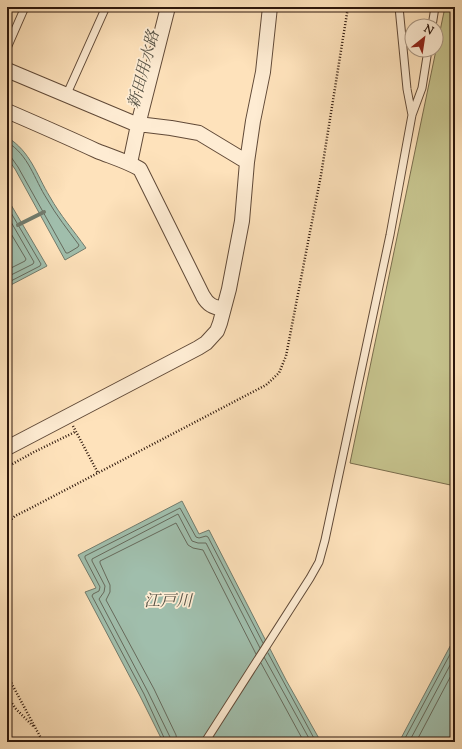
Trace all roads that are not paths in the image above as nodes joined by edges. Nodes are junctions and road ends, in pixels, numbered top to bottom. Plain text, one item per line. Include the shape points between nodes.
1 (25, 7) edge
2 (168, 7) edge
3 (270, 7) edge
4 (400, 7) edge
5 (435, 7) edge
6 (105, 9) dead end
7 (433, 18) edge
8 (7, 48) edge
9 (427, 58) edge
10 (7, 70) edge
11 (66, 96) junction
12 (7, 111) edge
13 (412, 115) junction
14 (138, 124) junction
15 (247, 162) junction
16 (130, 163) junction
17 (223, 309) junction
18 (7, 448) edge
19 (206, 742) edge

1 - 8 lane
2 - 14 street
3 - 15 street via 263,72
4 - 13 lane via 407,89
5 - 7 lane
6 - 11 lane
9 - 13 lane via 422,88
10 - 11 street
11 - 14 street
12 - 16 street
13 - 19 lane via 390,235 326,540 319,562
14 - 15 street via 199,133
14 - 16 street
15 - 17 street via 242,221
16 - 17 street via 140,169 207,303
17 - 18 street via 217,331 206,343

